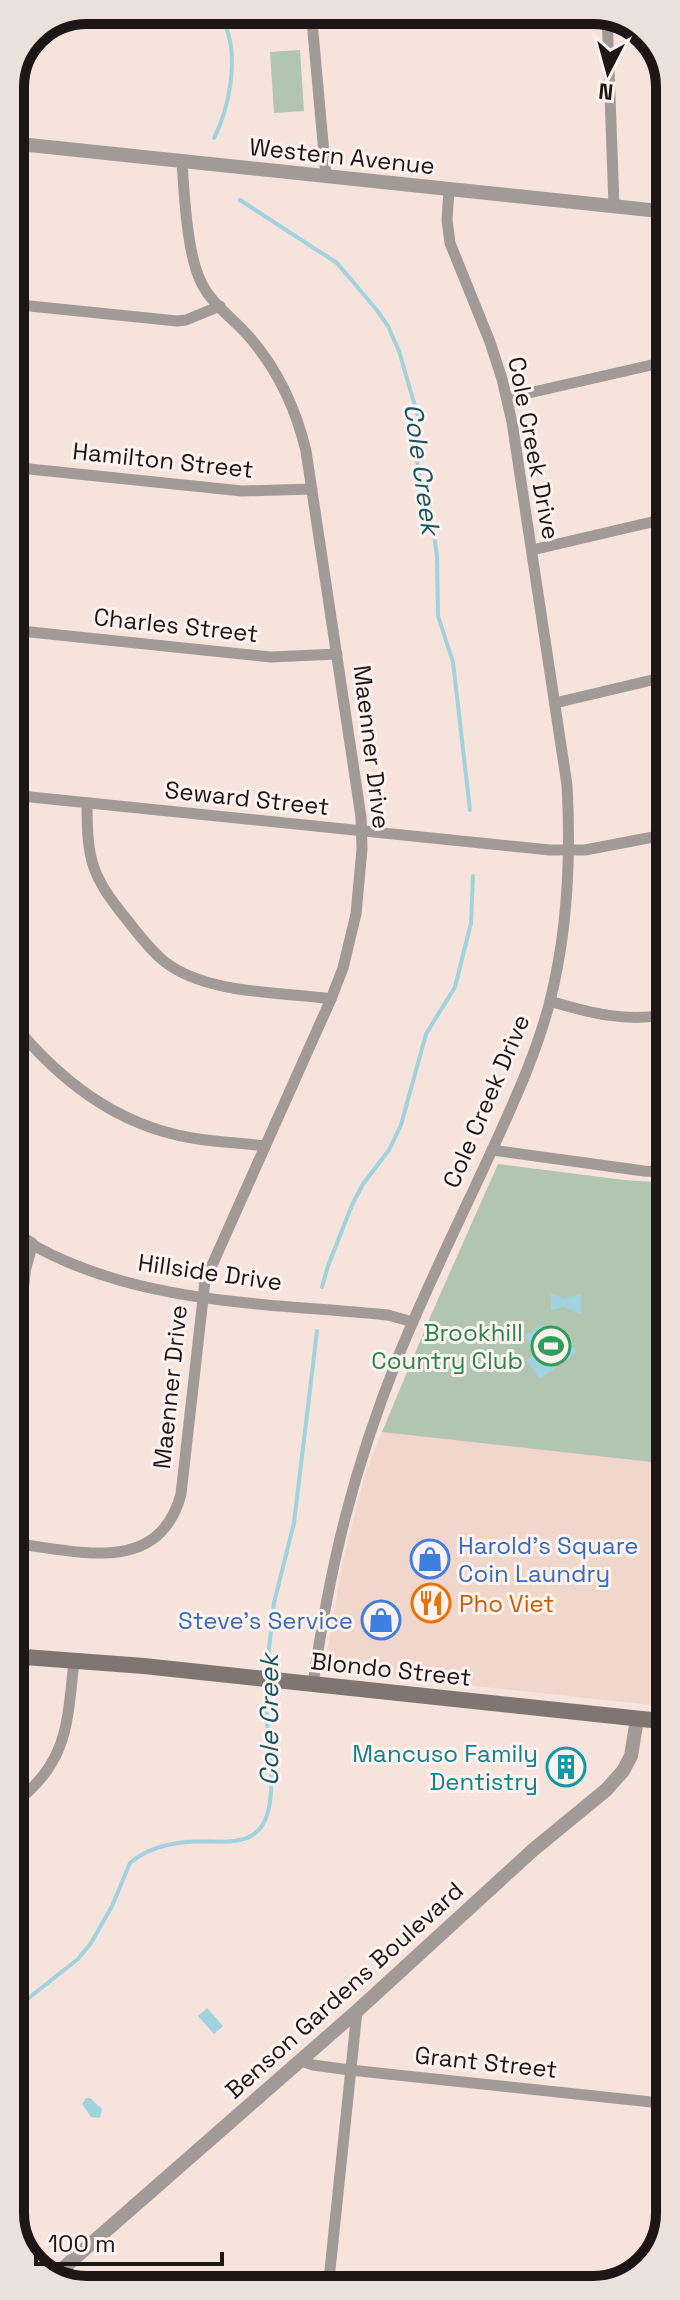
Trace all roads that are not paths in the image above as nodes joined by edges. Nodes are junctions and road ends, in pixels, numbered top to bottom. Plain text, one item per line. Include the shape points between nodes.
1 (312, 24) edge
2 (607, 26) edge
3 (24, 144) edge
4 (182, 161) junction
5 (326, 176) junction
6 (449, 189) junction
7 (614, 206) junction
8 (656, 211) edge
9 (24, 305) edge
10 (220, 306) junction
11 (656, 364) edge
12 (507, 398) junction
13 (24, 468) edge
14 (312, 489) junction
15 (656, 521) edge
16 (532, 550) junction
17 (24, 631) edge
18 (337, 654) junction
19 (656, 679) edge
20 (555, 703) junction
21 (24, 796) edge
22 (87, 803) junction
23 (361, 832) junction
24 (656, 837) edge
25 (569, 850) junction
26 (331, 999) junction
27 (550, 1001) junction
28 (656, 1016) edge
29 (24, 1036) edge
30 (265, 1146) junction
31 (492, 1150) junction
32 (656, 1171) edge
33 (24, 1240) edge
34 (31, 1244) junction
35 (24, 1269) edge
36 (202, 1297) junction
37 (413, 1322) junction
38 (24, 1544) edge
39 (24, 1657) edge
40 (74, 1661) junction
41 (313, 1684) junction
42 (637, 1719) junction
43 (656, 1721) edge
44 (24, 1795) edge
45 (357, 2011) junction
46 (299, 2060) junction
47 (350, 2070) junction
48 (656, 2103) edge
49 (61, 2270) edge
50 (329, 2276) edge

1 - 5 street
2 - 7 street
3 - 4 street, Western Avenue
4 - 5 street, Western Avenue
4 - 10 street, Maenner Drive via 196,269
5 - 6 street, Western Avenue
6 - 7 street, Western Avenue
6 - 12 street, Cole Creek Drive via 450,243
7 - 8 street, Western Avenue
9 - 10 street via 177,321
10 - 14 street, Maenner Drive via 284,386 301,432
11 - 12 street
12 - 16 street, Cole Creek Drive
13 - 14 street, Hamilton Street via 242,491
14 - 18 street, Maenner Drive
15 - 16 street
16 - 20 street, Cole Creek Drive
17 - 18 street, Charles Street via 271,657
18 - 23 street, Maenner Drive
19 - 20 street
20 - 25 street, Cole Creek Drive via 567,785
21 - 22 street, Seward Street
22 - 23 street, Seward Street
22 - 26 street via 89,855 96,876 166,963 202,981
23 - 25 street, Seward Street
23 - 26 street, Maenner Drive via 356,914
24 - 25 street, Seward Street
25 - 27 street, Cole Creek Drive via 564,926
26 - 30 street, Maenner Drive
27 - 28 street via 614,1017
27 - 31 street, Cole Creek Drive
29 - 30 street via 70,1084 120,1113 169,1133
30 - 36 street, Maenner Drive via 206,1275
31 - 32 street
31 - 37 street, Cole Creek Drive
33 - 34 street, Hillside Drive
34 - 35 street
34 - 36 street, Hillside Drive via 112,1279
36 - 37 street, Hillside Drive via 388,1315
36 - 38 street, Maenner Drive via 181,1488 165,1529 145,1545 110,1553
37 - 41 street, Cole Creek Drive via 351,1489 328,1583
39 - 40 main road, Blondo Street
40 - 41 main road, Blondo Street
40 - 44 street via 59,1751 39,1783
41 - 42 main road, Blondo Street
42 - 43 main road, Blondo Street
42 - 45 street, Benson Gardens Boulevard via 631,1756 617,1779
45 - 46 street, Benson Gardens Boulevard
45 - 47 street
46 - 47 street, Grant Street
46 - 49 street, Benson Gardens Boulevard
47 - 48 street, Grant Street
47 - 50 street

